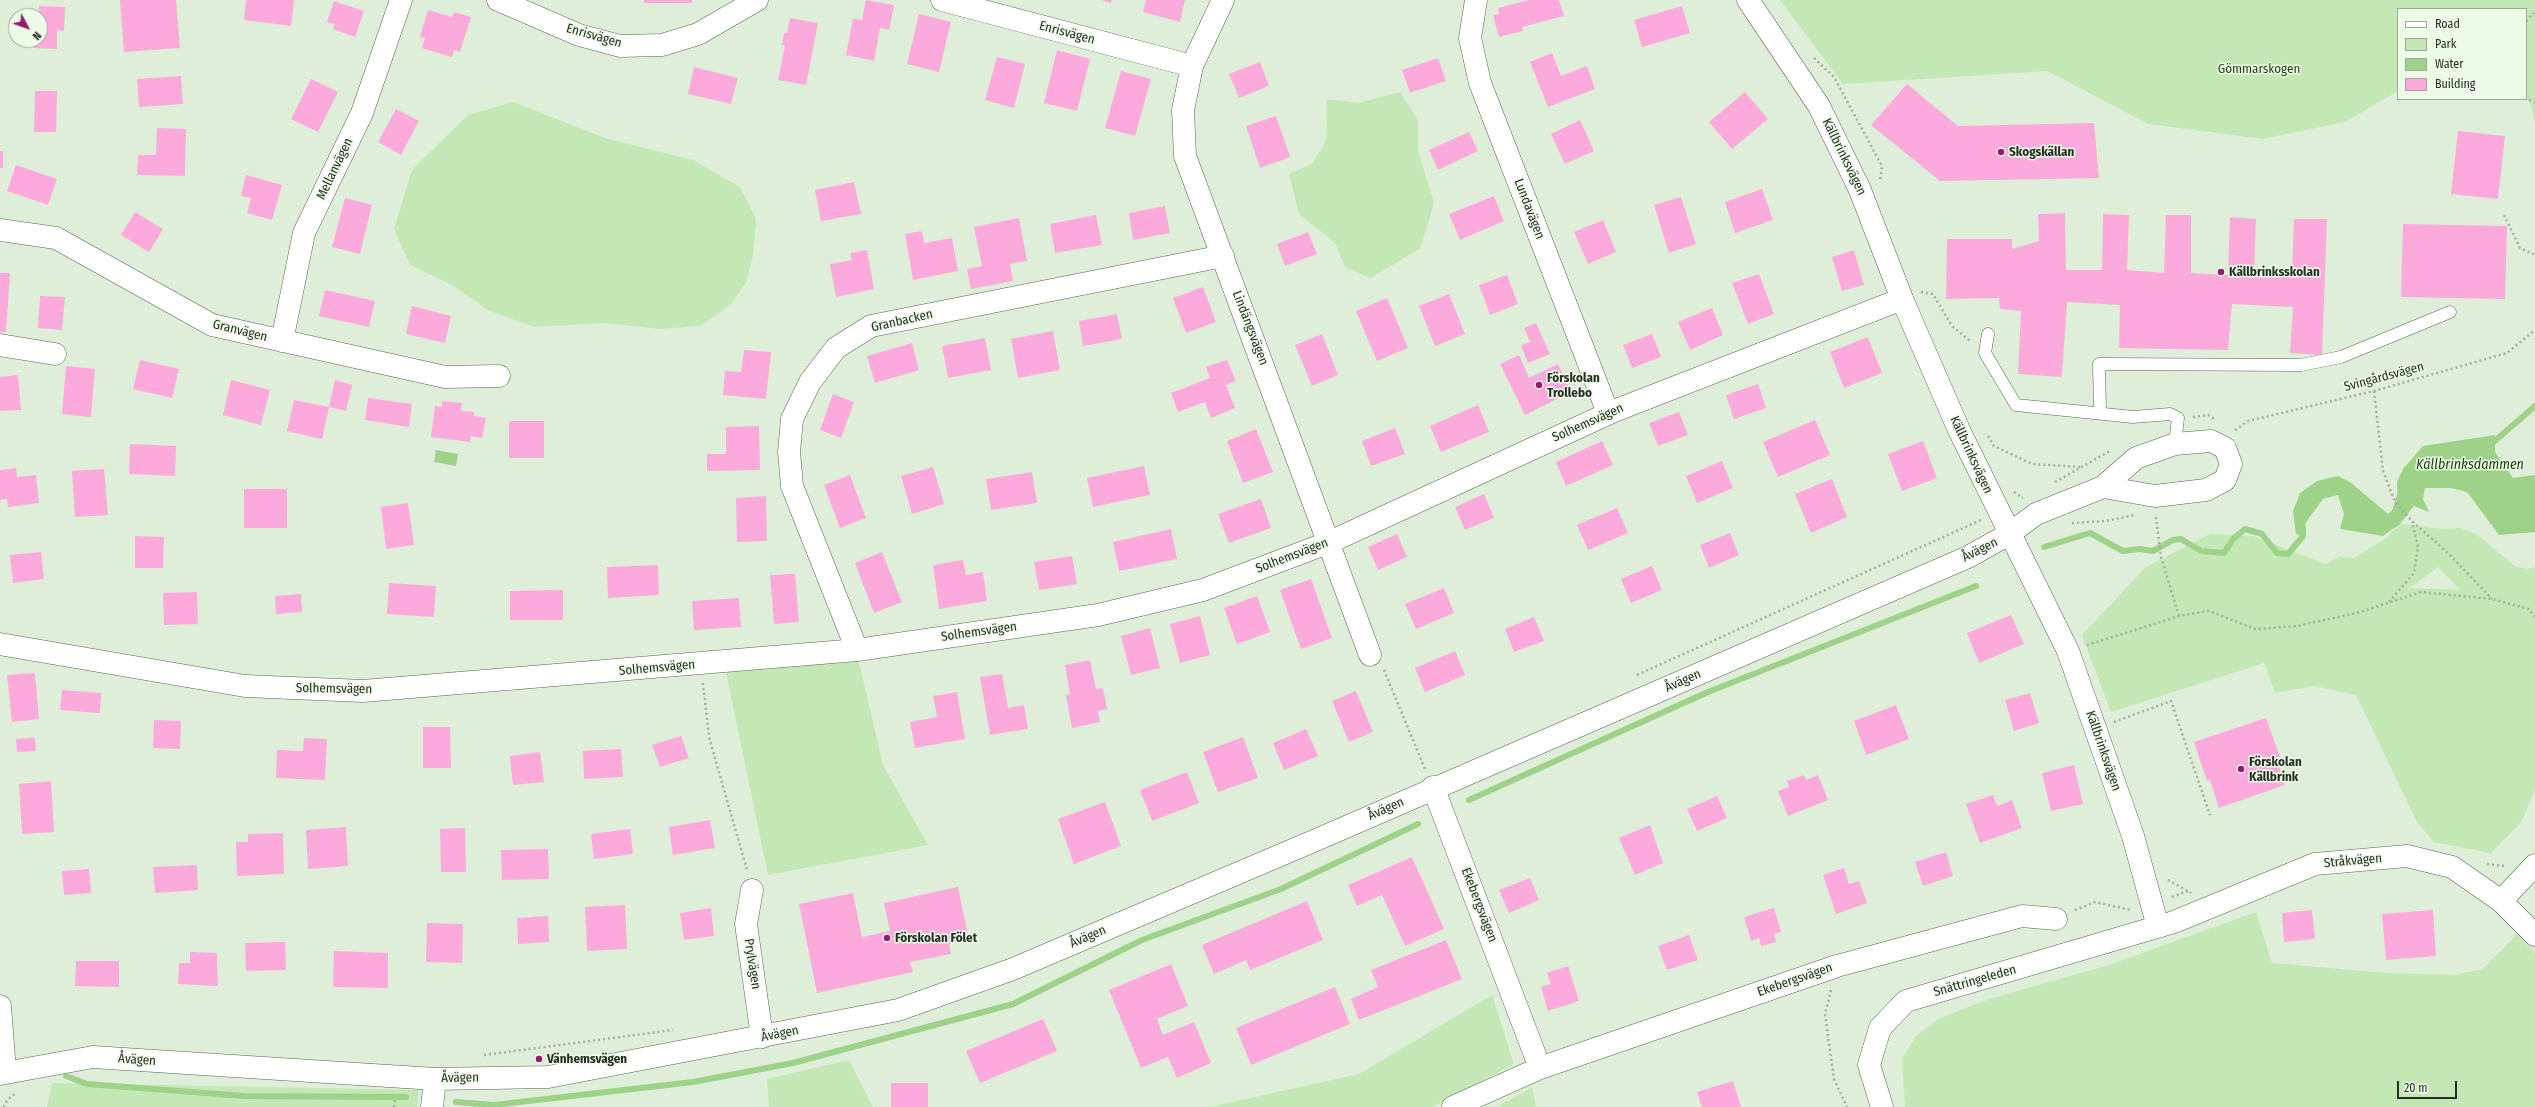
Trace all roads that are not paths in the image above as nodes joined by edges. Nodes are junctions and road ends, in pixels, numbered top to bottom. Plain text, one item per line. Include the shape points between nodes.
1 (401, 0) edge
2 (498, 0) edge
3 (757, 0) edge
4 (942, 0) edge
5 (1223, 0) edge
6 (1476, 0) edge
7 (1748, 0) edge
8 (1192, 66) junction
9 (0, 230) edge
10 (1223, 256) junction
11 (1914, 296) junction
12 (2450, 312) dead end
13 (1988, 334) dead end
14 (282, 341) junction
15 (0, 345) edge
16 (54, 354) dead end
17 (499, 376) dead end
18 (1608, 413) junction
19 (2100, 413) junction
20 (2176, 444) junction
21 (2103, 487) junction
22 (2009, 534) junction
23 (1330, 542) junction
24 (0, 644) edge
25 (857, 650) junction
26 (1370, 655) road end
27 (1428, 775) junction
28 (2535, 864) edge
29 (752, 890) road end
30 (2501, 901) junction
31 (2056, 918) road end
32 (2158, 927) junction
33 (2535, 935) edge
34 (0, 1006) edge
35 (762, 1037) junction
36 (1540, 1068) junction
37 (2, 1072) edge
38 (435, 1079) junction
39 (432, 1107) edge
40 (1453, 1107) edge
41 (1882, 1107) edge

1 - 14 street, Mellanvägen via 362,113 304,233
2 - 3 street, Enrisvägen via 579,35 620,46 662,45 698,34
4 - 8 street, Enrisvägen
5 - 8 street, Lindängsvägen
6 - 18 street, Lundavägen via 1470,38 1480,83
7 - 11 street, Källbrinksvägen via 1819,106
8 - 10 street, Lindängsvägen via 1183,110 1185,156
9 - 14 street, Granvägen via 56,238 212,325
10 - 23 street, Lindängsvägen
10 - 25 street, Granbacken via 871,326 836,348 810,382 792,419 789,452 792,486
11 - 18 street, Solhemsvägen
11 - 22 street, Källbrinksvägen via 1958,430
12 - 19 lane via 2341,357 2301,365 2099,364
13 - 19 lane via 1985,353 2016,406
14 - 17 street, Granvägen via 445,377
15 - 16 street
18 - 23 street, Solhemsvägen
19 - 20 lane via 2133,417 2170,414 2178,418
20 - 21 street, Åvägen via 2136,458
20 - 21 street, Åvägen via 2211,441 2225,448 2231,464 2225,480 2206,490 2155,503
21 - 22 street, Åvägen via 2036,514
22 - 27 street, Åvägen via 1968,557
22 - 32 street, Källbrinksvägen via 2068,652 2133,836
23 - 25 street, Solhemsvägen via 1203,590 1106,614
23 - 26 street, Lindängsvägen
24 - 25 street, Solhemsvägen via 245,686 349,691
27 - 35 street, Åvägen via 1287,852 1013,969 898,1010
27 - 36 street, Ekebergsvägen
28 - 30 street
29 - 35 street, Prylvägen via 746,924
30 - 32 street, Stråkvägen via 2452,867 2407,856 2314,864
30 - 33 street, Stråkvägen
31 - 36 street, Ekebergsvägen via 2022,916 1837,966
32 - 41 street, Snättringeleden via 1906,1001 1880,1028 1869,1065
34 - 37 street
35 - 38 street, Åvägen via 548,1077
36 - 40 street, Ekebergsvägen
37 - 38 street, Åvägen via 93,1057
38 - 39 street

